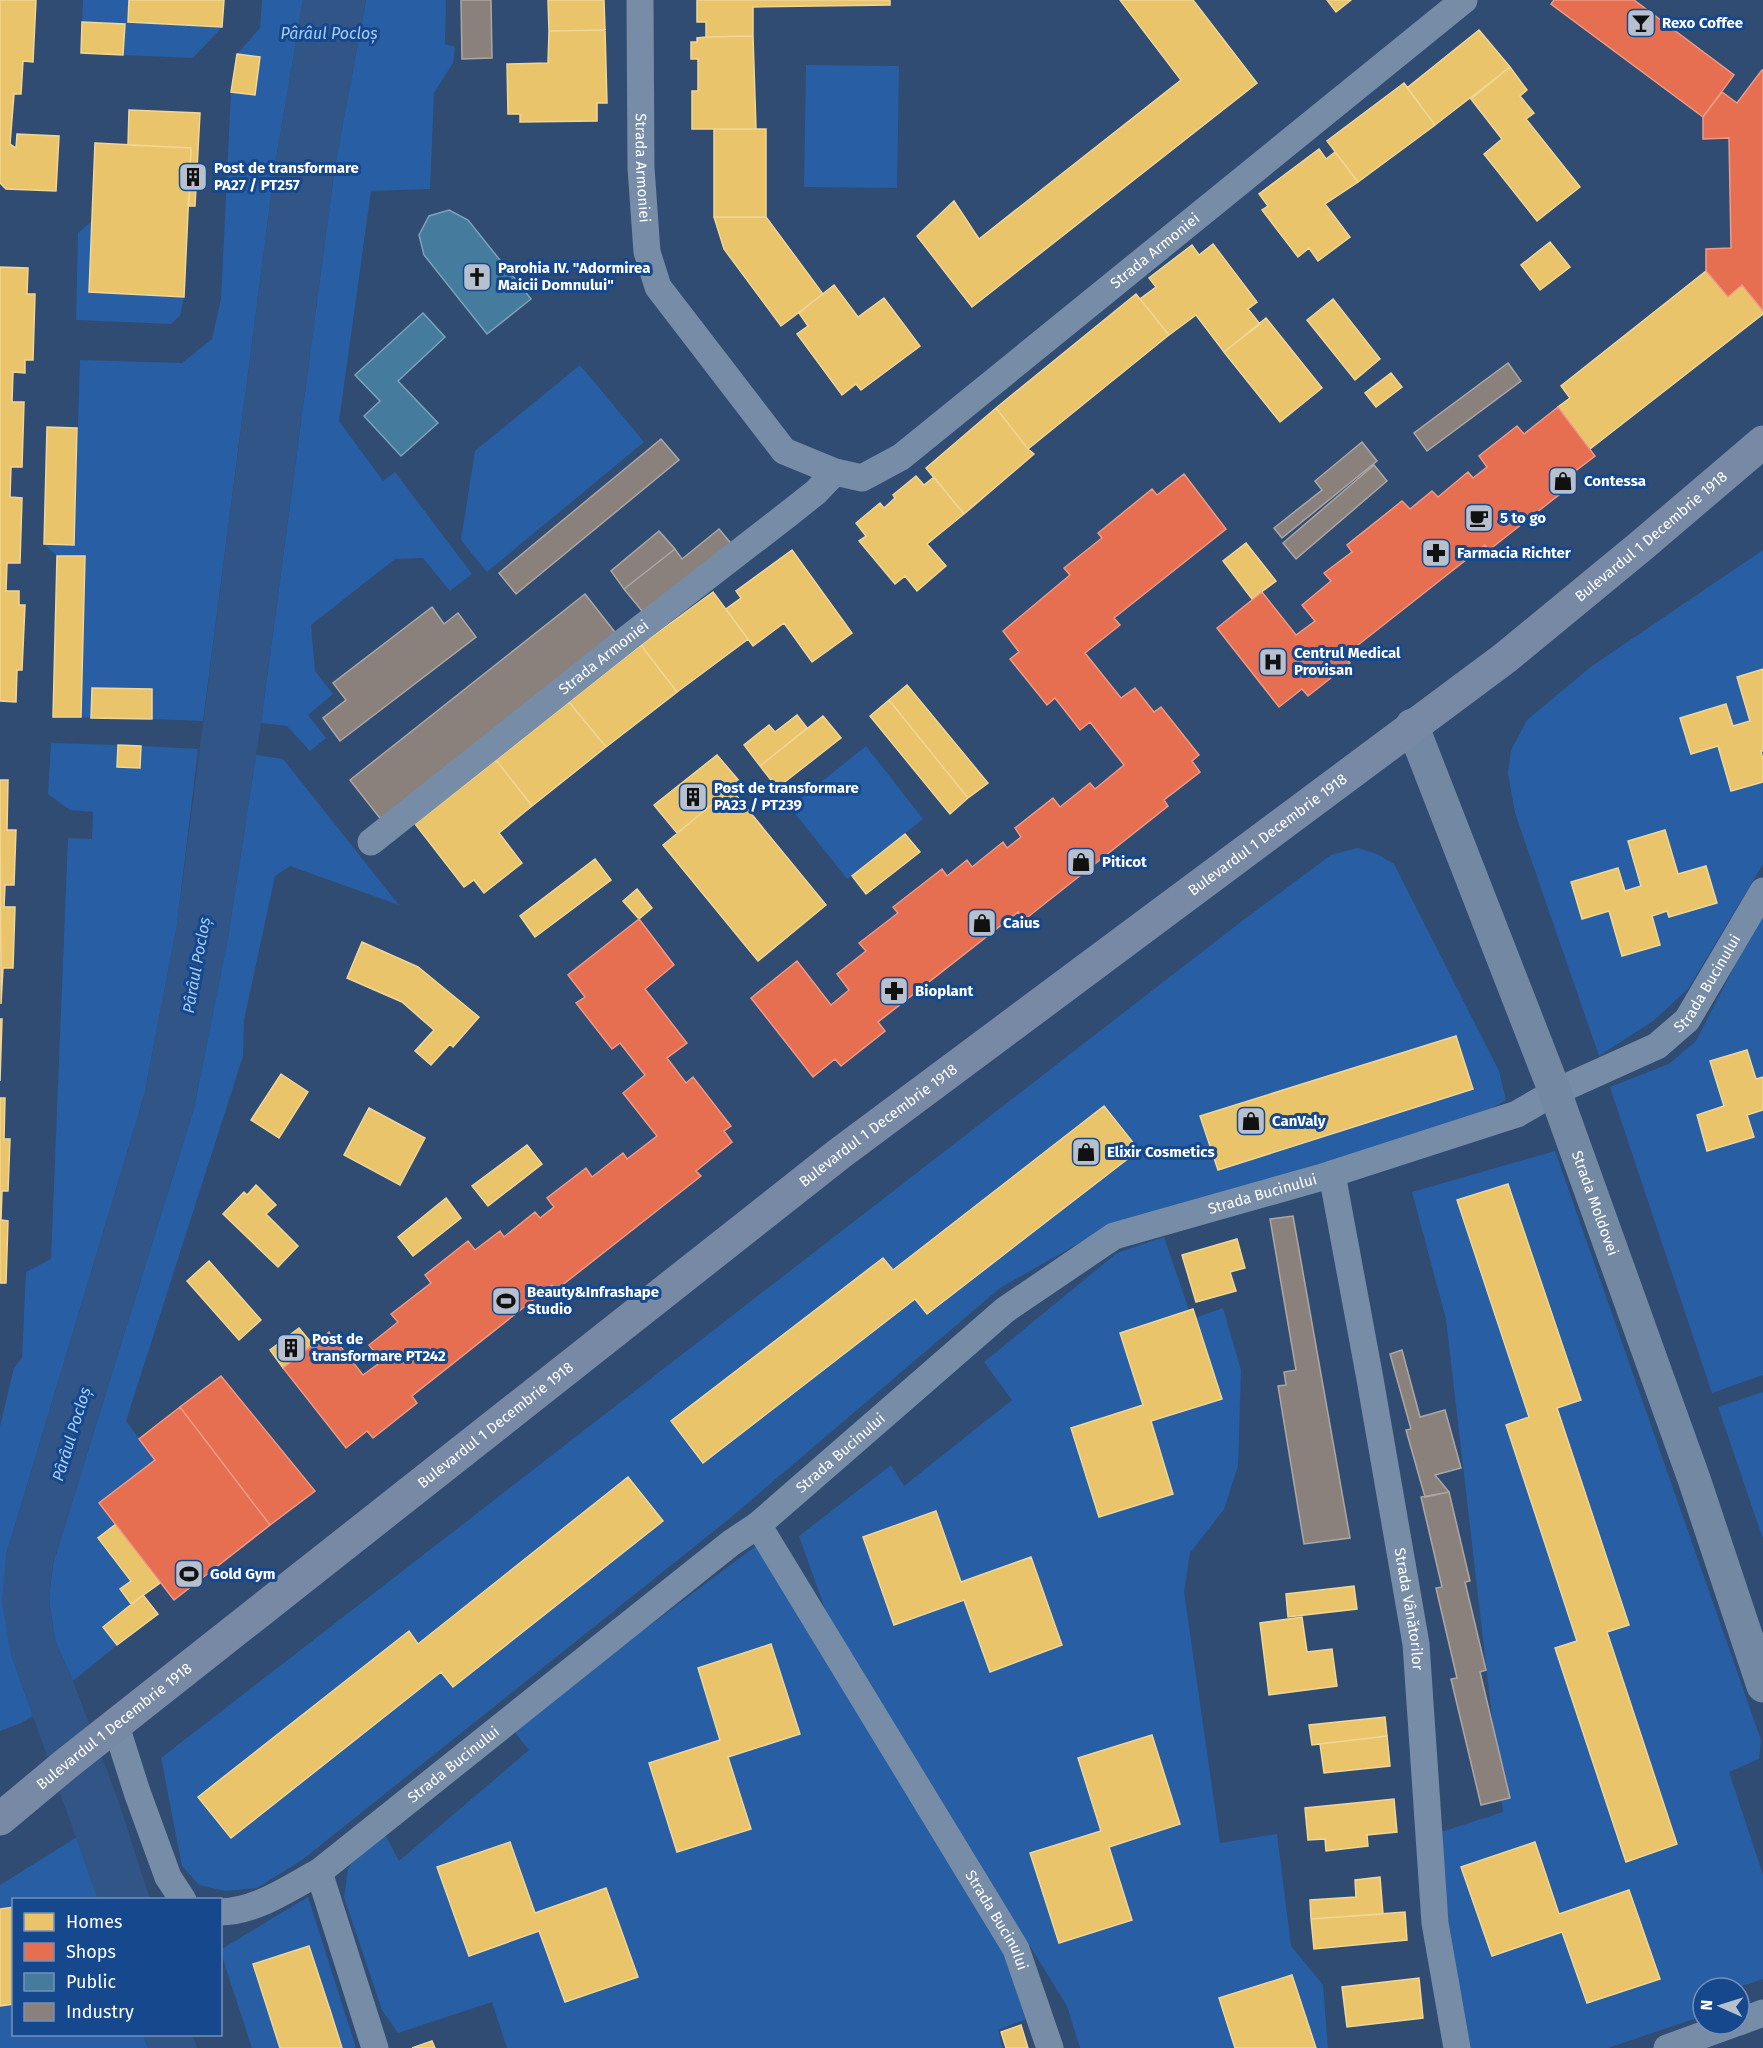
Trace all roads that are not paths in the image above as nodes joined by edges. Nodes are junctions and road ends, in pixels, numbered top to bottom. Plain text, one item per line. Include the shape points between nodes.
1 (640, 0) edge
2 (1464, 0) edge
3 (1763, 442) edge
4 (835, 472) junction
5 (1412, 725) junction
6 (371, 842) dead end
7 (1763, 891) edge
8 (1555, 1092) junction
9 (1332, 1174) junction
10 (758, 1525) junction
11 (1763, 1686) edge
12 (116, 1726) junction
13 (0, 1819) edge
14 (320, 1872) junction
15 (182, 1898) edge
16 (222, 1912) edge
17 (1700, 2036) edge
18 (375, 2048) edge
19 (1050, 2048) edge
20 (1457, 2048) edge
21 (1667, 2048) edge

1 - 4 street, Strada Armoniei via 641,168 647,252 658,287 784,451
2 - 4 street, Strada Armoniei via 901,457 862,478
3 - 5 main road, Bulevardul 1 Decembrie 1918 via 1514,650
4 - 6 street, Strada Armoniei via 816,492
5 - 8 street, Strada Moldovei
5 - 12 main road, Bulevardul 1 Decembrie 1918 via 839,1154
7 - 8 street, Strada Bucinului via 1687,1020 1657,1046
8 - 9 street, Strada Bucinului via 1517,1114
8 - 11 street, Strada Moldovei via 1694,1479
9 - 10 street, Strada Bucinului via 1114,1236 999,1316
9 - 20 street, Strada Vânătorilor via 1416,1644 1435,1923
10 - 14 street, Strada Bucinului
10 - 19 street, Strada Bucinului via 1016,1949
12 - 13 main road, Bulevardul 1 Decembrie 1918
12 - 15 street via 168,1877
14 - 16 street, Strada Bucinului via 265,1900 235,1912
14 - 18 street
17 - 21 street

